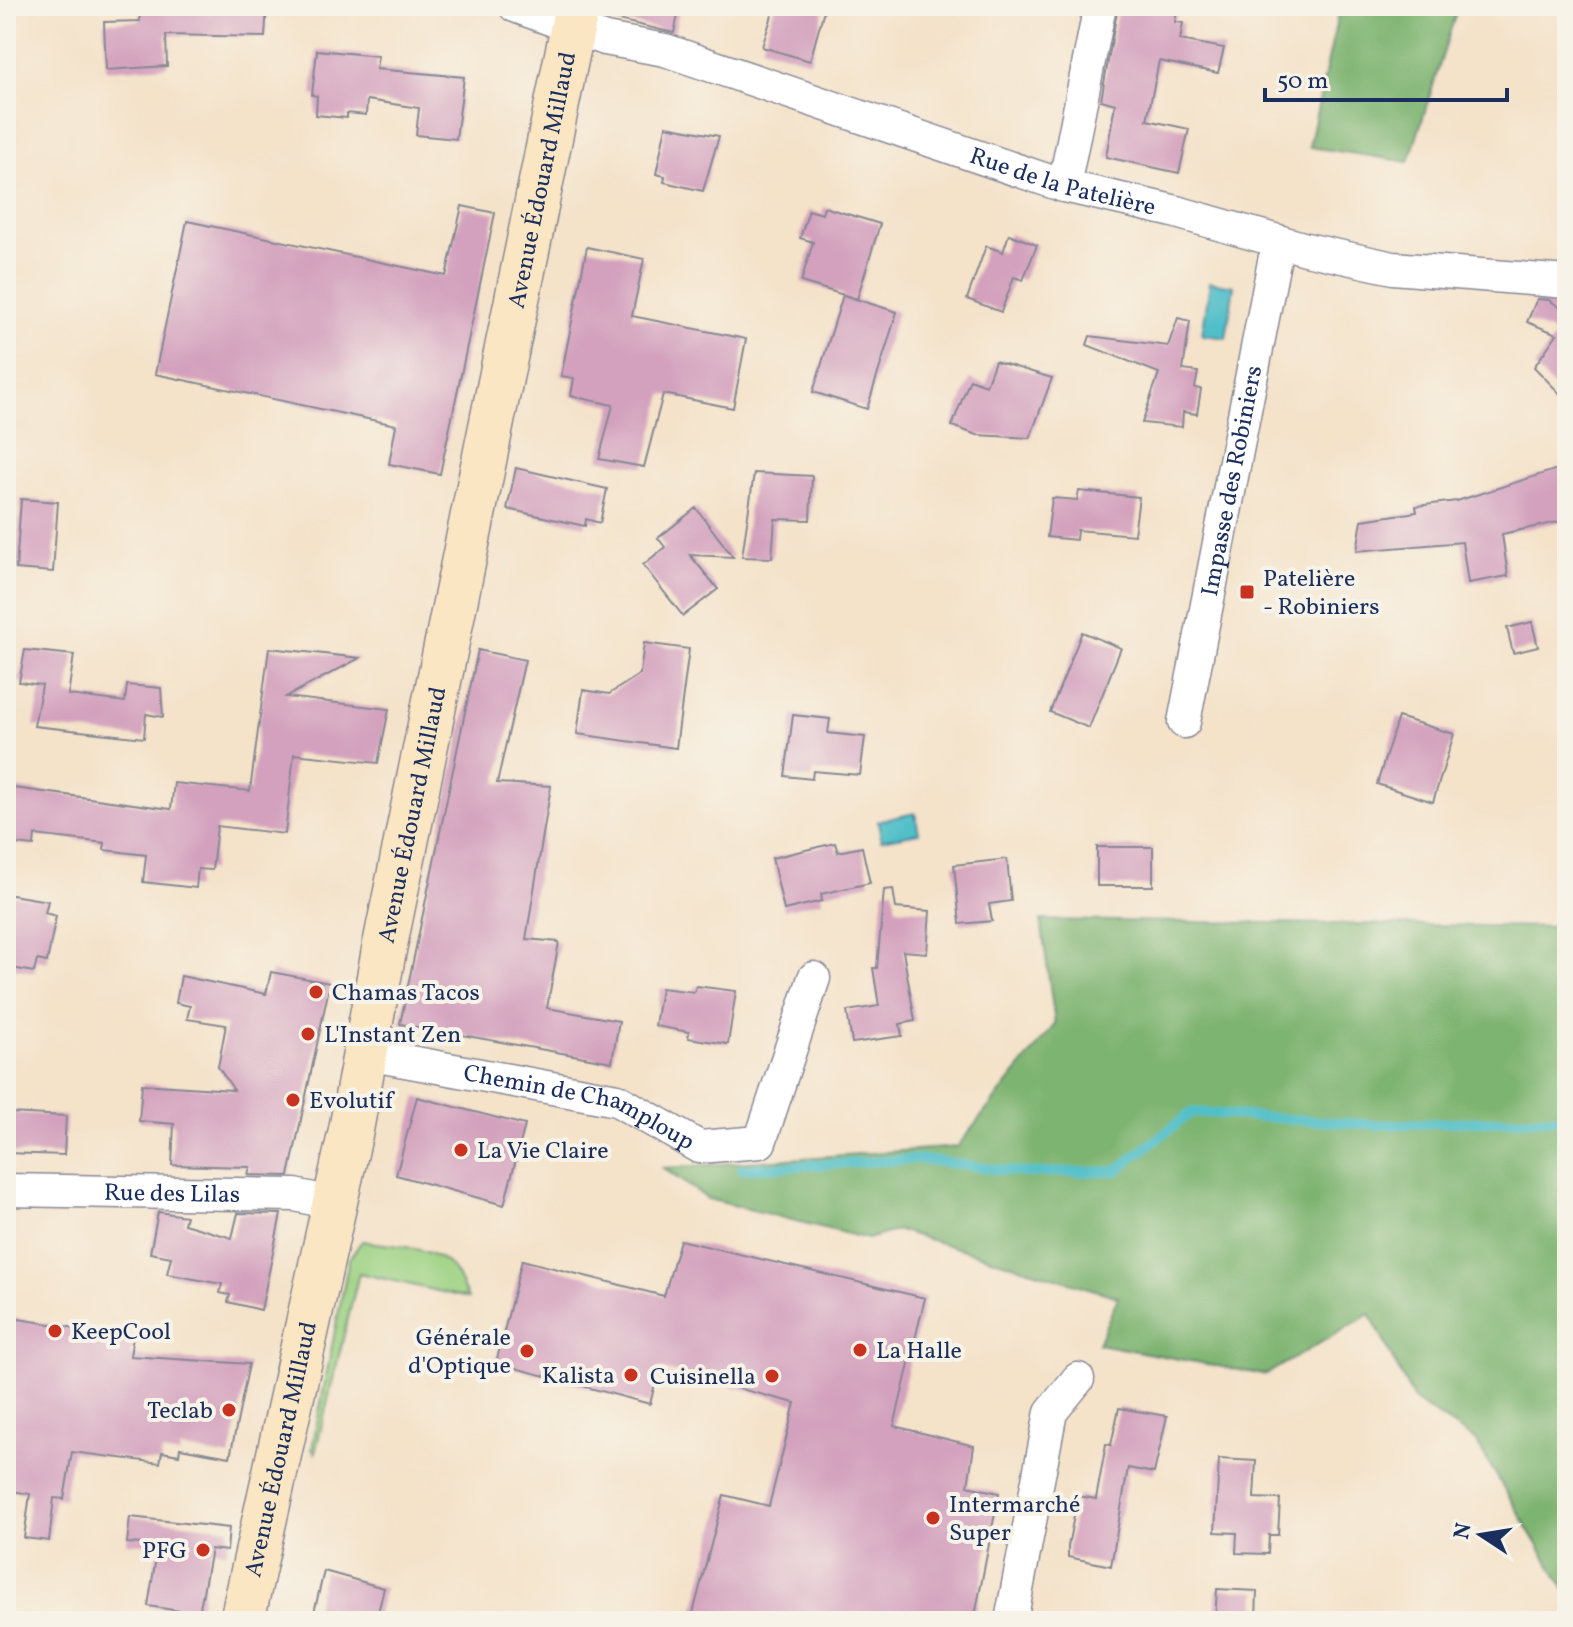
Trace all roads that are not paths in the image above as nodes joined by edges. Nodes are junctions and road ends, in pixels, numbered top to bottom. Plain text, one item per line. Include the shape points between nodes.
1 (515, 6) edge
2 (1100, 6) edge
3 (575, 17) edge
4 (1064, 186) junction
5 (1292, 245) junction
6 (1567, 282) edge
7 (1184, 722) dead end
8 (814, 978) dead end
9 (367, 1054) junction
10 (6, 1190) edge
11 (336, 1204) junction
12 (1078, 1379) dead end
13 (242, 1621) edge
14 (1011, 1621) edge

1 - 3 street, Rue de la Patelière
2 - 4 street
3 - 4 street, Rue de la Patelière via 605,39 665,50
3 - 9 main road, Avenue Édouard Millaud
4 - 5 street, Rue de la Patelière
5 - 6 street, Rue de la Patelière via 1393,268
5 - 7 street, Impasse des Robiniers
8 - 9 street, Chemin de Champloup via 760,1142 699,1147 617,1100
9 - 11 main road, Avenue Édouard Millaud
10 - 11 street, Rue des Lilas via 295,1195
11 - 13 main road, Avenue Édouard Millaud
12 - 14 street via 1051,1412

